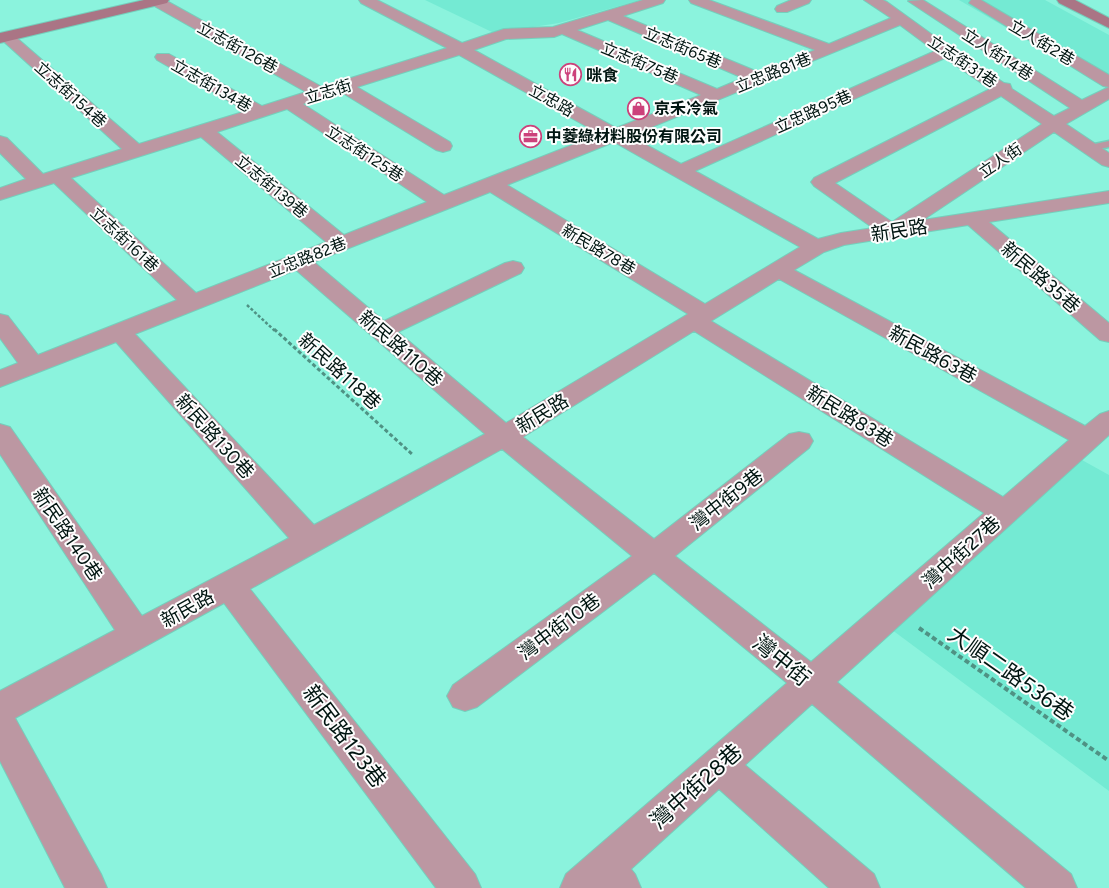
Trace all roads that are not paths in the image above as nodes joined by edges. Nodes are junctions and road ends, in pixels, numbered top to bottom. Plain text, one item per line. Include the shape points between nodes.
1 (157, 0) edge
2 (366, 0) edge
3 (658, 0) edge
4 (696, 0) edge
5 (804, 0) edge
6 (871, 0) edge
7 (1064, 0) edge
8 (915, 1) edge
9 (976, 3) dead end
10 (782, 9) dead end
11 (609, 15) junction
12 (902, 19) junction
13 (1109, 24) edge
14 (563, 29) junction
15 (3, 37) edge
16 (461, 49) junction
17 (829, 50) junction
18 (946, 52) junction
19 (163, 57) dead end
20 (757, 78) junction
21 (1109, 82) edge
22 (343, 86) junction
23 (1004, 88) junction
24 (1109, 92) edge
25 (320, 93) junction
26 (717, 95) junction
27 (289, 103) junction
28 (1082, 108) junction
29 (260, 112) junction
30 (1054, 124) junction
31 (204, 130) junction
32 (614, 135) junction
33 (0, 142) edge
34 (1109, 144) edge
35 (443, 146) dead end
36 (1089, 148) junction
37 (135, 151) junction
38 (1109, 161) edge
39 (680, 171) junction
40 (48, 178) junction
41 (492, 184) junction
42 (0, 194) edge
43 (1109, 197) edge
44 (1088, 200) junction
45 (442, 203) junction
46 (1109, 216) edge
47 (972, 218) junction
48 (892, 231) junction
49 (341, 243) junction
50 (816, 247) junction
51 (298, 260) junction
52 (513, 268) dead end
53 (778, 270) junction
54 (192, 302) junction
55 (700, 317) junction
56 (0, 321) edge
57 (119, 331) junction
58 (381, 331) junction
59 (1109, 335) edge
60 (33, 366) junction
61 (0, 378) edge
62 (1098, 429) edge
63 (0, 433) edge
64 (504, 436) junction
65 (799, 441) dead end
66 (1005, 512) junction
67 (310, 541) junction
68 (653, 556) junction
69 (229, 585) junction
70 (136, 636) junction
71 (811, 682) junction
72 (465, 696) dead end
73 (0, 709) edge
74 (0, 725) edge
75 (719, 766) junction
76 (601, 882) edge
77 (87, 888) edge
78 (461, 888) edge
79 (860, 888) edge
80 (1057, 888) edge

1 - 15 street
1 - 25 street, 立志街126巷
2 - 16 street, 立忠路
3 - 11 street, 立志街
4 - 17 street
5 - 10 street
6 - 12 street, 立志街31巷
7 - 13 street
8 - 28 street, 立人街14巷
9 - 21 street, 立人街2巷
11 - 14 street, 立志街
11 - 20 street, 立志街65巷
12 - 17 street, 立忠路81巷
12 - 18 street, 立志街31巷
14 - 16 street, 立志街 via 504,34
14 - 26 street, 立志街75巷
15 - 37 street, 立志街154巷
16 - 22 street, 立志街
16 - 32 street, 立忠路
17 - 20 street, 立忠路81巷
18 - 23 street, 立志街31巷
18 - 39 street, 立忠路95巷
19 - 29 street, 立志街134巷
20 - 26 street, 立忠路81巷
22 - 25 street, 立志街
22 - 35 street
23 - 30 street, 立志街31巷
23 - 48 street via 821,182
24 - 28 street, 立人街
25 - 27 street, 立志街
26 - 32 street, 立忠路81巷
27 - 29 street, 立志街
27 - 45 street, 立志街125巷
28 - 30 street, 立人街
29 - 31 street, 立志街
30 - 36 street, 立志街31巷
30 - 48 street, 立人街
31 - 37 street, 立志街
31 - 49 street, 立志街139巷
32 - 39 street, 立忠路
32 - 41 street, 立忠路82巷
33 - 40 street, 立志街161巷
34 - 36 lane
36 - 38 street, 立志街31巷
37 - 40 street, 立志街
39 - 50 street, 立忠路
40 - 42 street, 立志街
40 - 54 street, 立志街161巷
41 - 45 street, 立忠路82巷
41 - 55 street, 新民路78巷
43 - 44 street, 新民路
44 - 46 street
44 - 47 street, 新民路
45 - 49 street, 立忠路82巷
47 - 48 street, 新民路
47 - 59 street, 新民路35巷
48 - 50 street, 新民路 via 841,239
49 - 51 street, 立忠路82巷
50 - 53 street, 新民路
51 - 54 street, 立忠路82巷
51 - 58 street, 新民路110巷
52 - 58 street
53 - 55 street, 新民路
53 - 62 street, 新民路63巷
54 - 57 street, 立忠路82巷
55 - 64 street, 新民路
55 - 66 street, 新民路83巷
56 - 60 street
57 - 60 street, 立忠路82巷
57 - 67 street, 新民路130巷
58 - 64 street, 新民路110巷
60 - 61 street, 立忠路82巷
62 - 66 street, 灣中街27巷
63 - 70 street, 新民路140巷
64 - 67 street, 新民路
64 - 68 street, 灣中街
65 - 68 street, 灣中街9巷
66 - 71 street, 灣中街27巷
67 - 69 street, 新民路
68 - 71 street, 灣中街
68 - 72 street, 灣中街10巷
69 - 70 street, 新民路
69 - 78 street, 新民路123巷
70 - 73 street, 新民路
71 - 75 street, 灣中街28巷
71 - 80 street, 灣中街
74 - 77 street
75 - 76 street, 灣中街28巷
75 - 79 street

